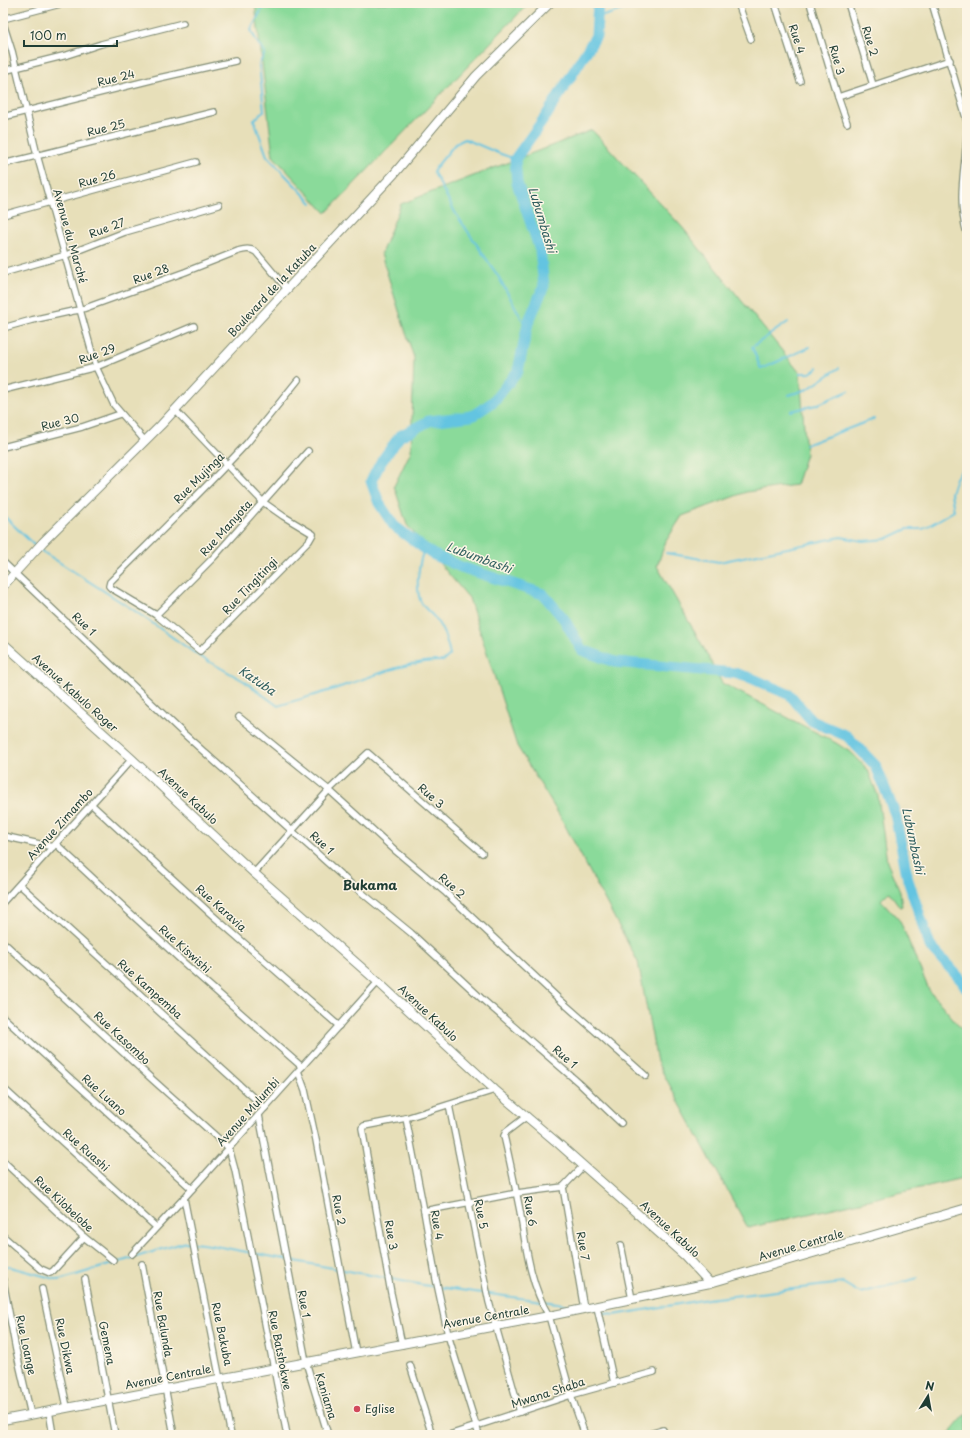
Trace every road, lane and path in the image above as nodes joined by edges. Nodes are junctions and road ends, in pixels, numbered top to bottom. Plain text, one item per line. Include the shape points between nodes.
1 (64, 3) edge
2 (550, 3) edge
3 (738, 3) edge
4 (775, 3) edge
5 (810, 3) edge
6 (848, 3) edge
7 (932, 3) edge
8 (3, 19) edge
9 (3, 23) edge
10 (183, 24) dead end
11 (751, 39) dead end
12 (235, 60) dead end
13 (950, 60) junction
14 (16, 68) junction
15 (3, 71) edge
16 (800, 81) dead end
17 (873, 85) junction
18 (838, 97) junction
19 (25, 111) junction
20 (214, 112) dead end
21 (3, 116) edge
22 (967, 121) edge
23 (847, 122) dead end
24 (967, 135) edge
25 (967, 142) edge
26 (37, 155) junction
27 (196, 162) dead end
28 (3, 164) edge
29 (50, 202) junction
30 (219, 205) dead end
31 (3, 215) edge
32 (967, 234) edge
33 (66, 255) junction
34 (3, 273) edge
35 (287, 289) junction
36 (80, 310) junction
37 (194, 326) dead end
38 (3, 328) edge
39 (96, 367) junction
40 (298, 380) dead end
41 (3, 390) edge
42 (175, 410) junction
43 (120, 414) junction
44 (146, 441) junction
45 (3, 448) edge
46 (308, 451) dead end
47 (227, 465) junction
48 (263, 502) junction
49 (3, 562) edge
50 (15, 573) junction
51 (3, 586) edge
52 (156, 616) junction
53 (3, 643) edge
54 (239, 716) dead end
55 (132, 759) junction
56 (329, 790) junction
57 (91, 804) junction
58 (293, 830) junction
59 (3, 836) edge
60 (54, 846) junction
61 (482, 853) dead end
62 (254, 873) junction
63 (20, 885) junction
64 (3, 892) edge
65 (11, 894) junction
66 (3, 902) edge
67 (3, 942) edge
68 (378, 982) junction
69 (3, 1017) edge
70 (339, 1026) junction
71 (300, 1069) junction
72 (646, 1076) dead end
73 (3, 1088) edge
74 (495, 1090) junction
75 (448, 1105) junction
76 (265, 1108) junction
77 (259, 1115) junction
78 (527, 1116) junction
79 (406, 1118) junction
80 (620, 1123) dead end
81 (229, 1148) junction
82 (3, 1161) edge
83 (583, 1166) junction
84 (563, 1186) junction
85 (192, 1189) junction
86 (517, 1193) junction
87 (184, 1198) junction
88 (469, 1203) junction
89 (967, 1208) edge
90 (424, 1211) junction
91 (156, 1227) junction
92 (3, 1236) edge
93 (84, 1237) junction
94 (3, 1241) edge
95 (10, 1242) junction
96 (621, 1245) dead end
97 (132, 1254) dead end
98 (113, 1260) dead end
99 (142, 1264) dead end
100 (85, 1279) dead end
101 (3, 1280) edge
102 (710, 1283) junction
103 (42, 1289) dead end
104 (632, 1299) junction
105 (597, 1307) junction
106 (584, 1309) junction
107 (548, 1316) junction
108 (495, 1326) junction
109 (448, 1335) junction
110 (402, 1345) junction
111 (356, 1353) junction
112 (306, 1362) junction
113 (410, 1365) dead end
114 (274, 1369) junction
115 (654, 1372) dead end
116 (220, 1378) junction
117 (614, 1383) junction
118 (165, 1389) junction
119 (571, 1395) junction
120 (108, 1400) junction
121 (67, 1408) junction
122 (49, 1411) junction
123 (520, 1412) junction
124 (31, 1415) junction
125 (3, 1420) edge
126 (476, 1427) junction
127 (663, 1430) dead end
128 (53, 1435) edge
129 (115, 1435) edge
130 (174, 1435) edge
131 (231, 1435) edge
132 (287, 1435) edge
133 (328, 1435) edge
134 (432, 1435) edge
135 (449, 1435) edge
136 (479, 1435) edge
137 (584, 1435) edge
138 (646, 1435) edge

1 - 8 street
2 - 35 street, Boulevard de la Katuba via 476,76 394,174
3 - 11 street
4 - 16 street, Rue 4
5 - 18 street, Rue 3
6 - 17 street, Rue 2
7 - 13 street
9 - 14 street, Avenue du Marché
10 - 14 street
12 - 19 street, Rue 24
13 - 17 street
13 - 22 street
14 - 15 street
14 - 19 street, Avenue du Marché
17 - 18 street
18 - 23 street, Rue 3
19 - 21 street, Rue 24
19 - 26 street, Avenue du Marché
20 - 26 street, Rue 25
24 - 25 street
25 - 32 street via 961,194
26 - 28 street, Rue 25
26 - 29 street, Avenue du Marché
27 - 29 street, Rue 26
29 - 31 street, Rue 26
29 - 33 street, Avenue du Marché
30 - 33 street, Rue 27 via 125,232
33 - 34 street, Rue 27
33 - 36 street, Avenue du Marché
35 - 36 street, Rue 28 via 256,252 247,249
35 - 42 street, Boulevard de la Katuba
36 - 38 street, Rue 28
36 - 39 street, Avenue du Marché
37 - 39 street, Rue 29
39 - 41 street, Rue 29
39 - 43 street, Avenue du Marché
40 - 47 street, Rue Mujinga via 248,443
42 - 44 street, Boulevard de la Katuba
42 - 47 street
43 - 44 street, Avenue du Marché
43 - 45 street, Rue 30 via 82,428
44 - 50 street, Boulevard de la Katuba
46 - 48 street, Rue Manyota
47 - 48 street
47 - 52 street, Rue Mujinga via 109,584 111,588
48 - 52 street, Rue Manyota
48 - 52 street, Rue Tingitingi via 313,534 309,541 200,651
49 - 50 street, Rue 1
50 - 51 street, Boulevard de la Katuba
50 - 58 street, Rue 1 via 183,733
53 - 55 street, Avenue Kabulo Roger
54 - 56 street, Rue 2
55 - 57 street, Avenue Zimambo
55 - 62 street, Avenue Kabulo
56 - 58 street
56 - 61 street, Rue 3 via 368,753
56 - 72 street, Rue 2
57 - 60 street, Avenue Zimambo
57 - 70 street, Rue Karavia
58 - 62 street
58 - 80 street, Rue 1 via 579,1083
59 - 60 street
60 - 63 street, Avenue Zimambo
60 - 71 street, Rue Kiswishi
62 - 68 street, Avenue Kabulo
63 - 65 street, Avenue Zimambo
63 - 76 street, Rue Kampemba
64 - 65 street
65 - 66 street, Avenue Zimambo
67 - 81 street, Rue Kasombo
68 - 70 street, Avenue Mulumbi
68 - 74 street, Avenue Kabulo
69 - 85 street, Rue Luano
70 - 71 street, Avenue Mulumbi
71 - 76 street, Avenue Mulumbi
71 - 111 street, Rue 2
73 - 91 street, Rue Ruashi
74 - 75 street
74 - 78 street, Avenue Kabulo
75 - 79 street
75 - 88 street, Rue 5
76 - 77 street, Avenue Mulumbi
77 - 81 street, Avenue Mulumbi
77 - 112 street, Rue 1
78 - 83 street, Avenue Kabulo
78 - 86 street, Rue 6 via 504,1136
79 - 90 street, Rue 4
79 - 110 street, Rue 3 via 362,1128
81 - 85 street, Avenue Mulumbi
81 - 114 street, Rue Batshokwe
82 - 93 street, Rue Kilobelobe
83 - 84 street
83 - 102 street, Avenue Kabulo via 685,1256
84 - 86 street
84 - 106 street, Rue 7
85 - 87 street, Avenue Mulumbi
86 - 88 street
86 - 107 street, Rue 6 via 531,1273
87 - 91 street, Avenue Mulumbi
87 - 116 street, Rue Bakuba
88 - 90 street
88 - 108 street, Rue 5
89 - 102 street, Avenue Centrale
90 - 109 street, Rue 4
91 - 97 street, Avenue Mulumbi
92 - 95 street
93 - 95 street via 50,1273 41,1269
93 - 98 street, Rue Kilobelobe
94 - 95 street
96 - 104 street
99 - 118 street, Rue Balunda
100 - 120 street, Gemena
101 - 124 street, Rue Loange
102 - 104 street, Avenue Centrale
103 - 121 street, Rue Dikwa
104 - 105 street, Avenue Centrale
105 - 106 street, Avenue Centrale
105 - 117 street
106 - 107 street, Avenue Centrale
107 - 108 street, Avenue Centrale
107 - 119 street, Rue 6
108 - 109 street, Avenue Centrale
108 - 123 street, Rue 5
109 - 110 street, Avenue Centrale
109 - 126 street, Rue 4
110 - 111 street, Avenue Centrale
111 - 112 street, Avenue Centrale
112 - 114 street, Avenue Centrale
112 - 133 street, Kaniama
113 - 134 street
114 - 116 street, Avenue Centrale
114 - 132 street, Rue Batshokwe
115 - 117 street, Mwana Shaba
116 - 118 street, Avenue Centrale
116 - 131 street, Rue Bakuba
117 - 119 street, Mwana Shaba
118 - 120 street, Avenue Centrale
118 - 130 street, Rue Balunda
119 - 123 street, Mwana Shaba
119 - 137 street, Rue 6
120 - 121 street, Avenue Centrale
120 - 129 street, Gemena
121 - 122 street, Avenue Centrale
122 - 124 street, Avenue Centrale
122 - 128 street
123 - 126 street, Mwana Shaba
124 - 125 street, Avenue Centrale
126 - 135 street, Mwana Shaba
126 - 136 street, Rue 4
127 - 138 street

